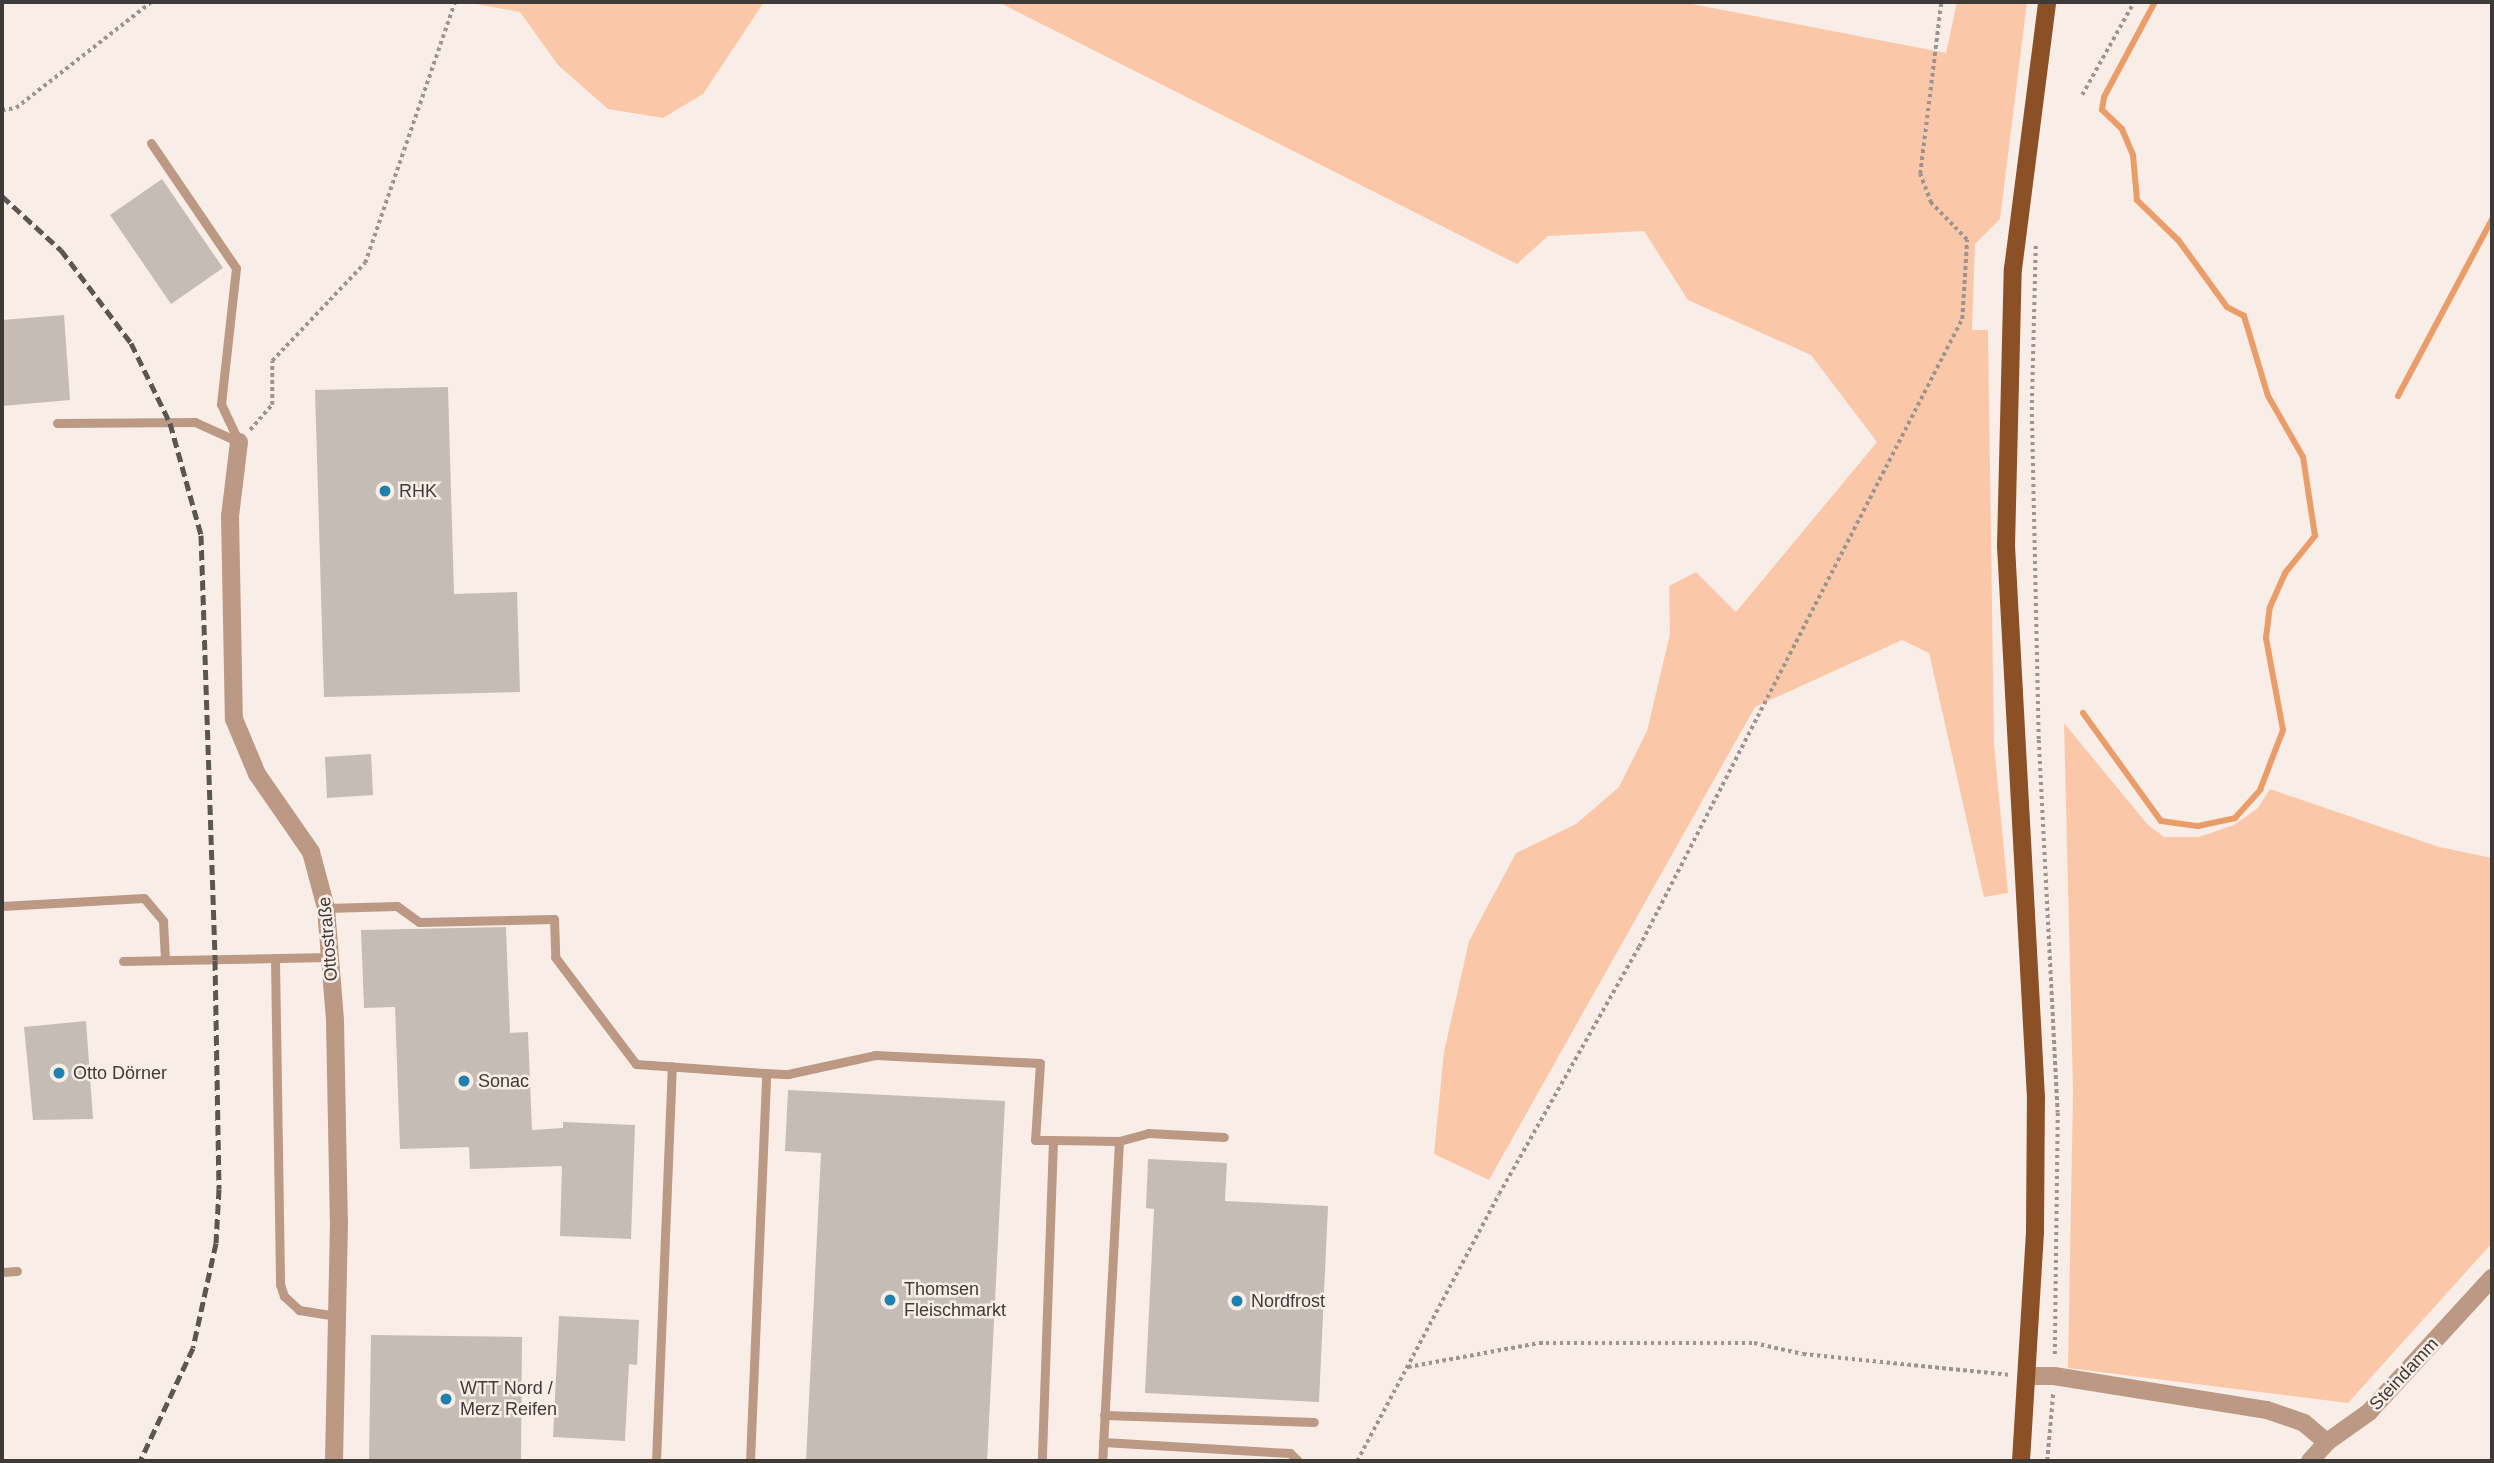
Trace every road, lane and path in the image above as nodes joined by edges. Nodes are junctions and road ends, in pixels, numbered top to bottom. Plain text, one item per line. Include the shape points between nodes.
1 (152, 2) edge
2 (455, 2) edge
3 (1941, 2) edge
4 (2047, 2) edge
5 (2134, 2) edge
6 (2082, 95) dead end
7 (2, 110) edge
8 (151, 144) dead end
9 (2037, 233) dead end
10 (57, 423) dead end
11 (239, 442) junction
12 (2, 906) edge
13 (326, 908) junction
14 (330, 957) junction
15 (165, 960) junction
16 (275, 960) junction
17 (123, 961) dead end
18 (672, 1066) junction
19 (766, 1073) junction
20 (1224, 1137) dead end
21 (1053, 1140) junction
22 (1119, 1141) junction
23 (17, 1271) dead end
24 (2, 1272) edge
25 (2492, 1278) edge
26 (337, 1316) junction
27 (1407, 1367) junction
28 (2028, 1376) junction
29 (2054, 1376) junction
30 (1104, 1415) junction
31 (1314, 1422) dead end
32 (1103, 1442) junction
33 (2327, 1442) junction
34 (334, 1461) edge
35 (656, 1461) edge
36 (750, 1461) edge
37 (1042, 1461) edge
38 (1102, 1461) edge
39 (1298, 1461) edge
40 (1357, 1461) edge
41 (2021, 1461) edge
42 (2047, 1461) edge
43 (2310, 1461) edge

1 - 7 path via 16,108
2 - 11 path via 365,263 272,361 272,405
3 - 27 path via 1920,174 1931,203 1968,240 1962,319 1639,947
4 - 28 main road via 2013,269 2006,545 2036,1098
5 - 6 path
8 - 11 lane via 236,268 221,404
9 - 29 path via 2032,407 2038,727 2058,1114
10 - 11 lane via 195,422
11 - 13 street, Ottostraße via 230,516 234,719 257,774 311,852
12 - 15 lane via 144,898 163,920
13 - 14 street, Ottostraße
13 - 18 lane via 397,906 419,922 554,919 555,957 636,1064
14 - 16 lane
14 - 26 street, Ottostraße via 339,1208
15 - 16 lane
15 - 17 lane
16 - 26 lane via 280,1284 284,1296 299,1310
18 - 19 lane
18 - 35 lane
19 - 21 lane via 788,1074 875,1055 1040,1063 1035,1140
19 - 36 lane
20 - 22 lane via 1148,1133
21 - 22 lane
21 - 37 lane
22 - 30 lane
23 - 24 lane
25 - 33 street, Steindamm via 2369,1412
26 - 34 street, Ottostraße
27 - 28 path via 1539,1343 1754,1343 1803,1354
27 - 40 path
28 - 29 street
28 - 41 main road
29 - 33 street via 2267,1410 2304,1423
29 - 42 path
30 - 31 lane
30 - 32 lane
32 - 38 lane
32 - 39 lane via 1290,1453
33 - 43 street, Steindamm

